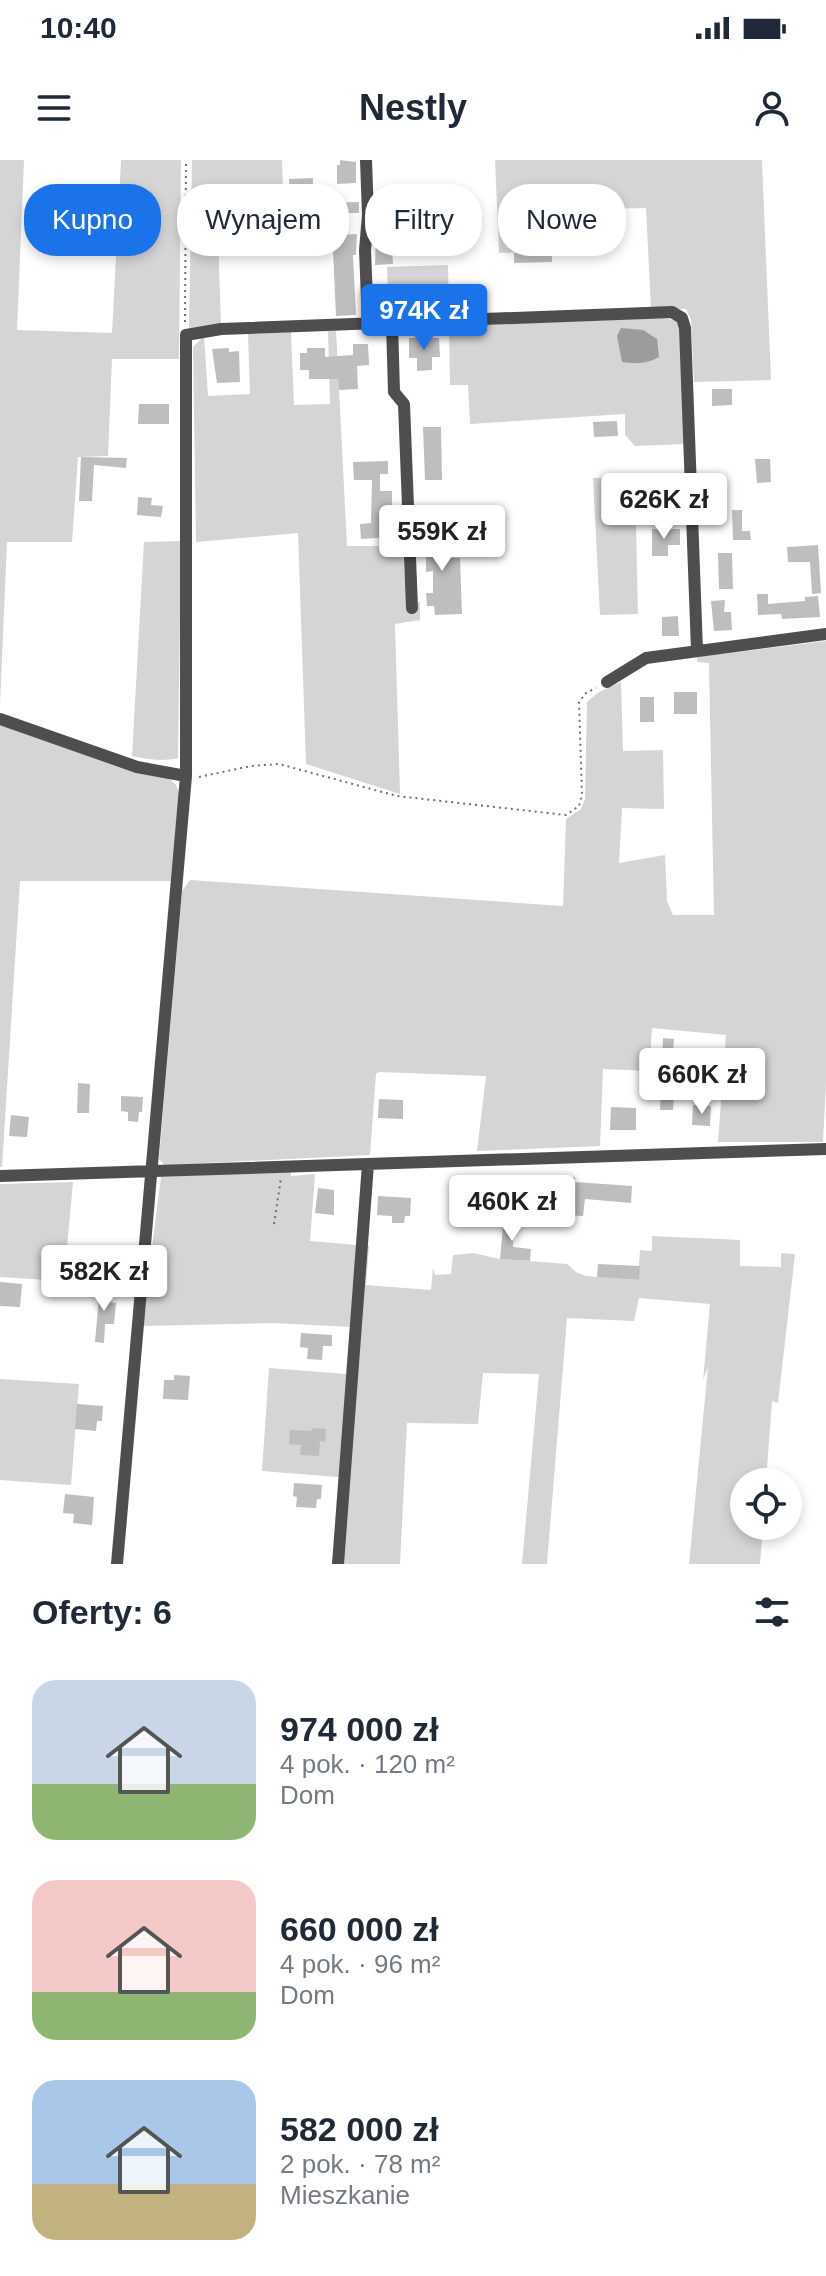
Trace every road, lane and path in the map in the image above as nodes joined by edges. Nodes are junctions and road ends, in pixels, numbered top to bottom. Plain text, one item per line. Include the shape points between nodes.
1 (186, 160) edge
2 (366, 160) edge
3 (392, 323) junction
4 (368, 324) junction
5 (186, 335) junction
6 (412, 608) dead end
7 (826, 634) edge
8 (697, 650) junction
9 (607, 682) joint
10 (0, 719) edge
11 (186, 776) junction
12 (826, 1149) edge
13 (368, 1164) junction
14 (281, 1167) junction
15 (151, 1171) junction
16 (0, 1176) edge
17 (274, 1224) dead end
18 (117, 1564) edge
19 (338, 1564) edge

1 - 5 path
2 - 4 street
3 - 4 street
3 - 6 street via 394,392 404,404
3 - 8 street via 672,312 682,318
4 - 5 street
5 - 11 street
7 - 8 street
8 - 9 street via 646,658
9 - 11 path via 579,702 582,795 579,806 566,815 397,796 279,764
10 - 11 street via 137,767
11 - 15 street
12 - 13 street
13 - 14 street
13 - 19 street
14 - 15 street
14 - 17 path
15 - 16 street
15 - 18 street

